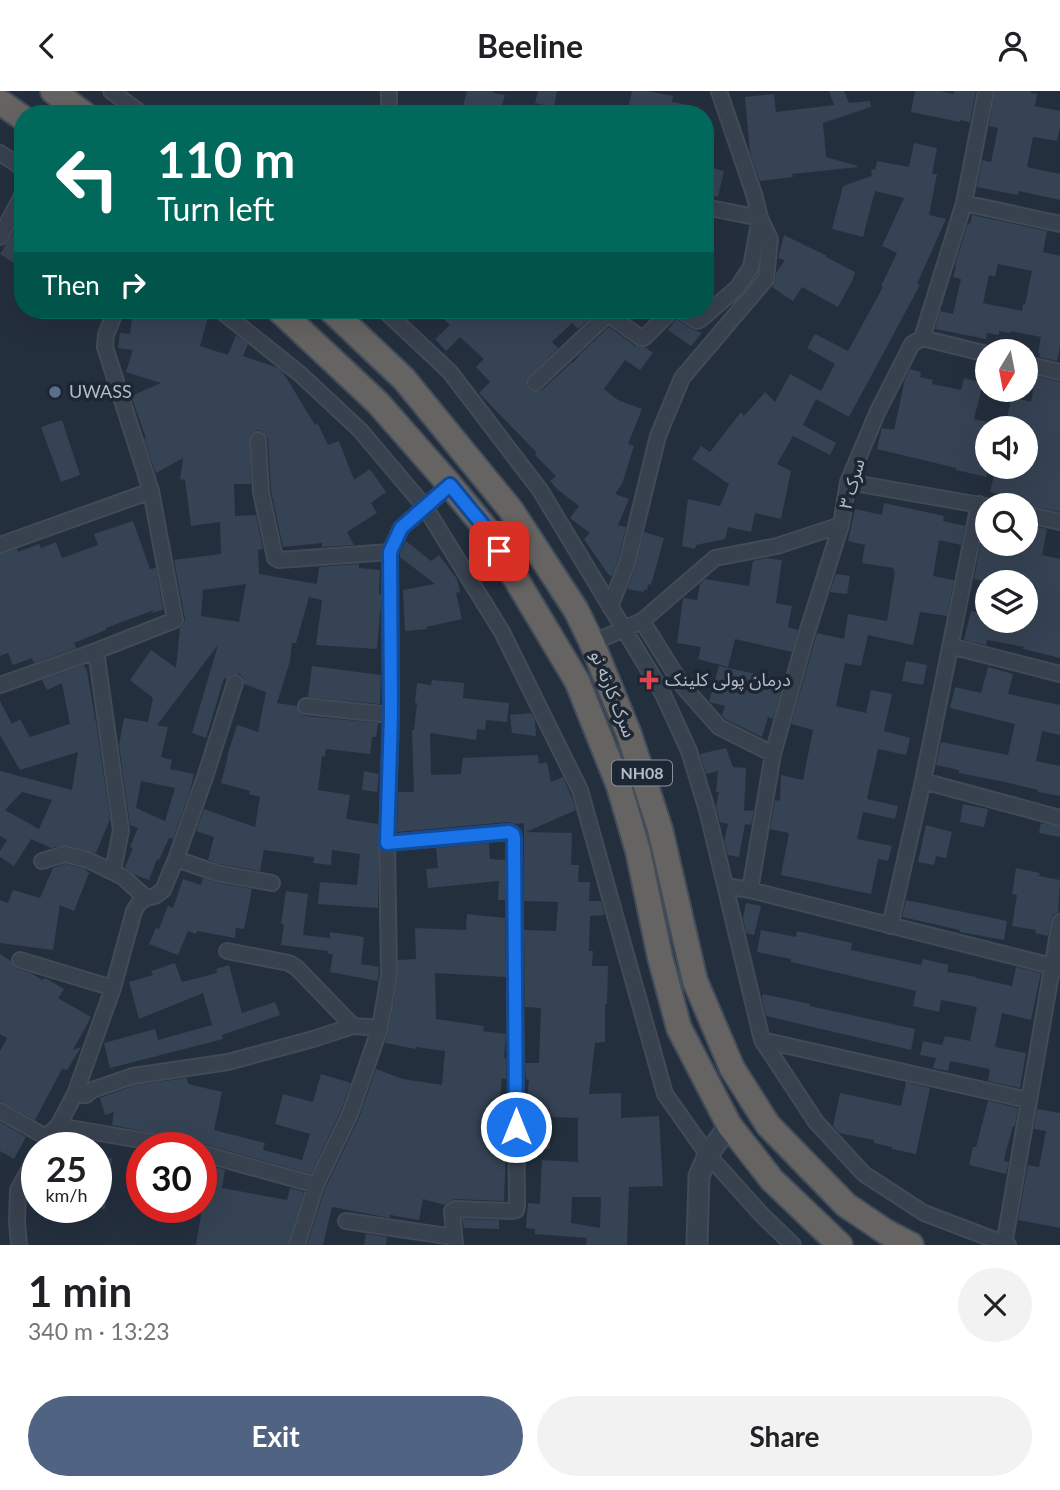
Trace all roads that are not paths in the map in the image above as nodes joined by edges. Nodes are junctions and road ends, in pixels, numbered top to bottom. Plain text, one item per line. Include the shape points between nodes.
1 (53, 91) edge
2 (111, 91) edge
3 (719, 91) edge
4 (986, 91) edge
5 (71, 105) edge
6 (130, 105) edge
7 (964, 203) junction
8 (714, 209) edge
9 (14, 211) edge
10 (760, 218) junction
11 (1060, 224) edge
12 (0, 237) edge
13 (714, 307) edge
14 (112, 319) edge
15 (231, 319) edge
16 (289, 319) edge
17 (341, 319) edge
18 (394, 319) edge
19 (603, 319) edge
20 (614, 319) edge
21 (663, 319) edge
22 (922, 338) junction
23 (975, 351) edge
24 (1038, 366) edge
25 (1060, 372) edge
26 (404, 379) junction
27 (535, 383) dead end
28 (378, 403) junction
29 (258, 440) dead end
30 (848, 482) junction
31 (450, 485) junction
32 (151, 491) junction
33 (975, 504) edge
34 (425, 507) junction
35 (511, 510) junction
36 (1038, 517) edge
37 (1060, 522) edge
38 (841, 525) junction
39 (486, 529) junction
40 (975, 539) edge
41 (0, 545) edge
42 (390, 552) junction
43 (610, 607) junction
44 (642, 621) junction
45 (624, 629) junction
46 (593, 643) junction
47 (950, 646) junction
48 (96, 651) junction
49 (1060, 674) edge
50 (235, 683) dead end
51 (0, 685) edge
52 (306, 706) dead end
53 (391, 715) junction
54 (773, 754) junction
55 (923, 781) junction
56 (1060, 818) edge
57 (387, 843) junction
58 (176, 859) junction
59 (42, 862) dead end
60 (113, 871) junction
61 (272, 883) dead end
62 (726, 886) junction
63 (750, 890) junction
64 (146, 898) junction
65 (1060, 922) edge
66 (890, 926) junction
67 (227, 951) dead end
68 (20, 960) dead end
69 (1056, 967) edge
70 (113, 988) junction
71 (353, 1026) junction
72 (380, 1028) junction
73 (762, 1040) junction
74 (75, 1094) junction
75 (1028, 1101) junction
76 (0, 1111) edge
77 (729, 1125) junction
78 (58, 1126) junction
79 (28, 1132) edge
80 (53, 1132) edge
81 (126, 1137) edge
82 (708, 1155) junction
83 (217, 1157) edge
84 (21, 1184) edge
85 (316, 1185) junction
86 (346, 1221) dead end
87 (454, 1241) edge
88 (19, 1245) edge
89 (297, 1245) edge
90 (697, 1245) edge
91 (793, 1245) edge
92 (840, 1245) edge
93 (911, 1245) edge
94 (1006, 1245) edge

1 - 5 highway
2 - 6 street
3 - 10 street
4 - 7 street, سرک ۳
7 - 11 street
7 - 22 street, سرک ۳
8 - 10 street
9 - 12 street
10 - 13 street via 751,267 738,287
10 - 43 street via 770,239 766,279 682,378 658,436 627,563
14 - 32 street via 105,347
15 - 34 street via 360,430
16 - 28 highway, سرک کارته نو / NH08
17 - 26 highway, سرک کارته نو / NH08
18 - 43 street via 450,372 540,491
19 - 27 street
20 - 21 street via 645,338
22 - 23 street
22 - 30 street, سرک ۳ via 912,344
24 - 25 street
26 - 28 highway
26 - 35 highway, سرک کارته نو / NH08
28 - 31 highway, سرک کارته نو / NH08
29 - 42 street via 261,492 275,558
30 - 33 street
30 - 38 street, سرک ۳
31 - 34 street
31 - 39 highway, سرک کارته نو / NH08
32 - 41 street
32 - 48 street via 175,619
34 - 42 street via 401,528
34 - 82 street via 502,632 580,790 665,1094
35 - 39 highway
35 - 46 highway, سرک کارته نو / NH08
36 - 37 street
38 - 44 street via 777,546 715,558
38 - 54 street, سرک ۳
39 - 77 highway, سرک کارته نو / NH08 via 582,693 619,786 680,1028
40 - 47 street
42 - 53 street
43 - 45 street
44 - 45 street
44 - 54 street via 682,685 719,727
45 - 46 street
45 - 62 street via 662,692 689,751
46 - 93 highway, سرک کارته نو / NH08 via 660,829 695,981 732,1067 768,1125 846,1205
47 - 49 street
47 - 55 street
48 - 51 street
48 - 60 street via 121,830
50 - 58 street
52 - 53 street
53 - 57 street
54 - 63 street, سرک ۳
55 - 56 street
55 - 66 street
57 - 72 street via 389,975
57 - 87 street via 509,832 514,838 517,1206 516,1210 452,1211
58 - 61 street via 217,873
58 - 64 street via 163,890
59 - 60 street via 65,854
60 - 64 street
62 - 63 street
62 - 73 street
63 - 66 street
64 - 70 street via 134,911
65 - 69 street
66 - 69 street
67 - 71 street via 289,963
68 - 70 street
69 - 75 street
70 - 74 street
71 - 72 street
71 - 74 street via 228,1062 133,1076
72 - 85 street via 350,1114
73 - 75 street
73 - 94 street via 816,1122 864,1174 924,1213
74 - 78 street
75 - 94 street
76 - 79 street
77 - 82 street
77 - 92 highway, سرک کارته نو / NH08 via 772,1180
78 - 80 street
78 - 81 street
82 - 90 street via 699,1176
82 - 91 street
83 - 85 street
84 - 88 street
85 - 89 street
86 - 87 street

